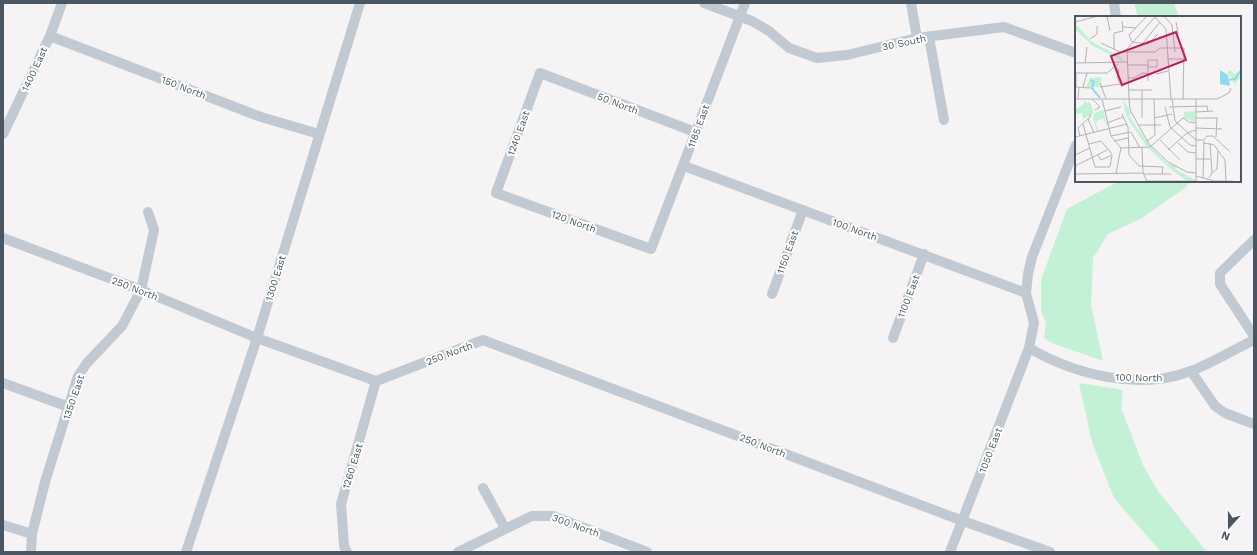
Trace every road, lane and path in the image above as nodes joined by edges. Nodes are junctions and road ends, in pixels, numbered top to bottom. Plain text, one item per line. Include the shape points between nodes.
1 (62, 3) edge
2 (360, 3) edge
3 (704, 3) edge
4 (745, 3) edge
5 (1114, 3) edge
6 (911, 4) edge
7 (1116, 16) edge
8 (740, 17) junction
9 (50, 36) junction
10 (929, 37) junction
11 (917, 38) junction
12 (1075, 53) edge
13 (540, 73) joint
14 (944, 120) dead end
15 (695, 132) junction
16 (3, 134) edge
17 (319, 134) junction
18 (1075, 149) edge
19 (684, 166) junction
20 (496, 193) joint
21 (803, 210) junction
22 (148, 212) dead end
23 (3, 238) edge
24 (1254, 240) edge
25 (651, 249) joint
26 (924, 254) junction
27 (141, 290) junction
28 (1026, 293) junction
29 (772, 294) dead end
30 (1254, 336) edge
31 (257, 338) junction
32 (893, 338) dead end
33 (1254, 340) edge
34 (1029, 348) junction
35 (1191, 371) junction
36 (376, 381) junction
37 (3, 383) edge
38 (69, 407) junction
39 (1254, 424) edge
40 (483, 488) dead end
41 (963, 521) junction
42 (3, 525) edge
43 (505, 528) junction
44 (32, 534) junction
45 (31, 552) edge
46 (186, 552) edge
47 (347, 552) edge
48 (458, 552) edge
49 (647, 552) edge
50 (950, 552) edge
51 (1050, 552) edge

1 - 9 street, 1400 East
2 - 17 street, 1300 East
3 - 8 street, 30 South
4 - 8 street, 1185 East
5 - 7 street
6 - 11 street
8 - 11 street, 30 South via 769,31 789,48 817,58 847,55
8 - 15 street, 1185 East
9 - 16 street, 1400 East
9 - 17 street, 150 North via 261,117
10 - 11 street, 30 South
10 - 12 street, 30 South via 1004,27
10 - 14 street
13 - 15 street, 50 North
13 - 20 street, 1240 East
15 - 19 street, 1185 East
17 - 31 street, 1300 East
18 - 28 street via 1032,257
19 - 21 street, 100 North
19 - 25 street, 1185 East
20 - 25 street, 120 North
21 - 26 street, 100 North
21 - 29 street, 1150 East
22 - 27 street, 1350 East via 154,230
23 - 27 street, 250 North
24 - 30 street via 1220,273 1220,284
26 - 28 street, 100 North
26 - 32 street, 1100 East
27 - 31 street, 250 North
27 - 38 street, 1350 East via 122,326 78,376
28 - 34 street, 1050 East via 1034,323
31 - 36 street, 250 North
31 - 46 street, 1300 East
33 - 35 street, 100 North
34 - 35 street, 100 North via 1086,372 1122,379 1152,380
34 - 41 street, 1050 East
35 - 39 street via 1215,406 1225,413
36 - 41 street, 250 North via 483,340
36 - 47 street, 1260 East via 341,504 344,546
37 - 38 street
38 - 44 street, 1350 East via 45,482
40 - 43 street
41 - 50 street, 1050 East
41 - 51 street, 250 North
42 - 44 street
43 - 48 street, 300 North
43 - 49 street, 300 North via 532,516 553,516
44 - 45 street, 1350 East

